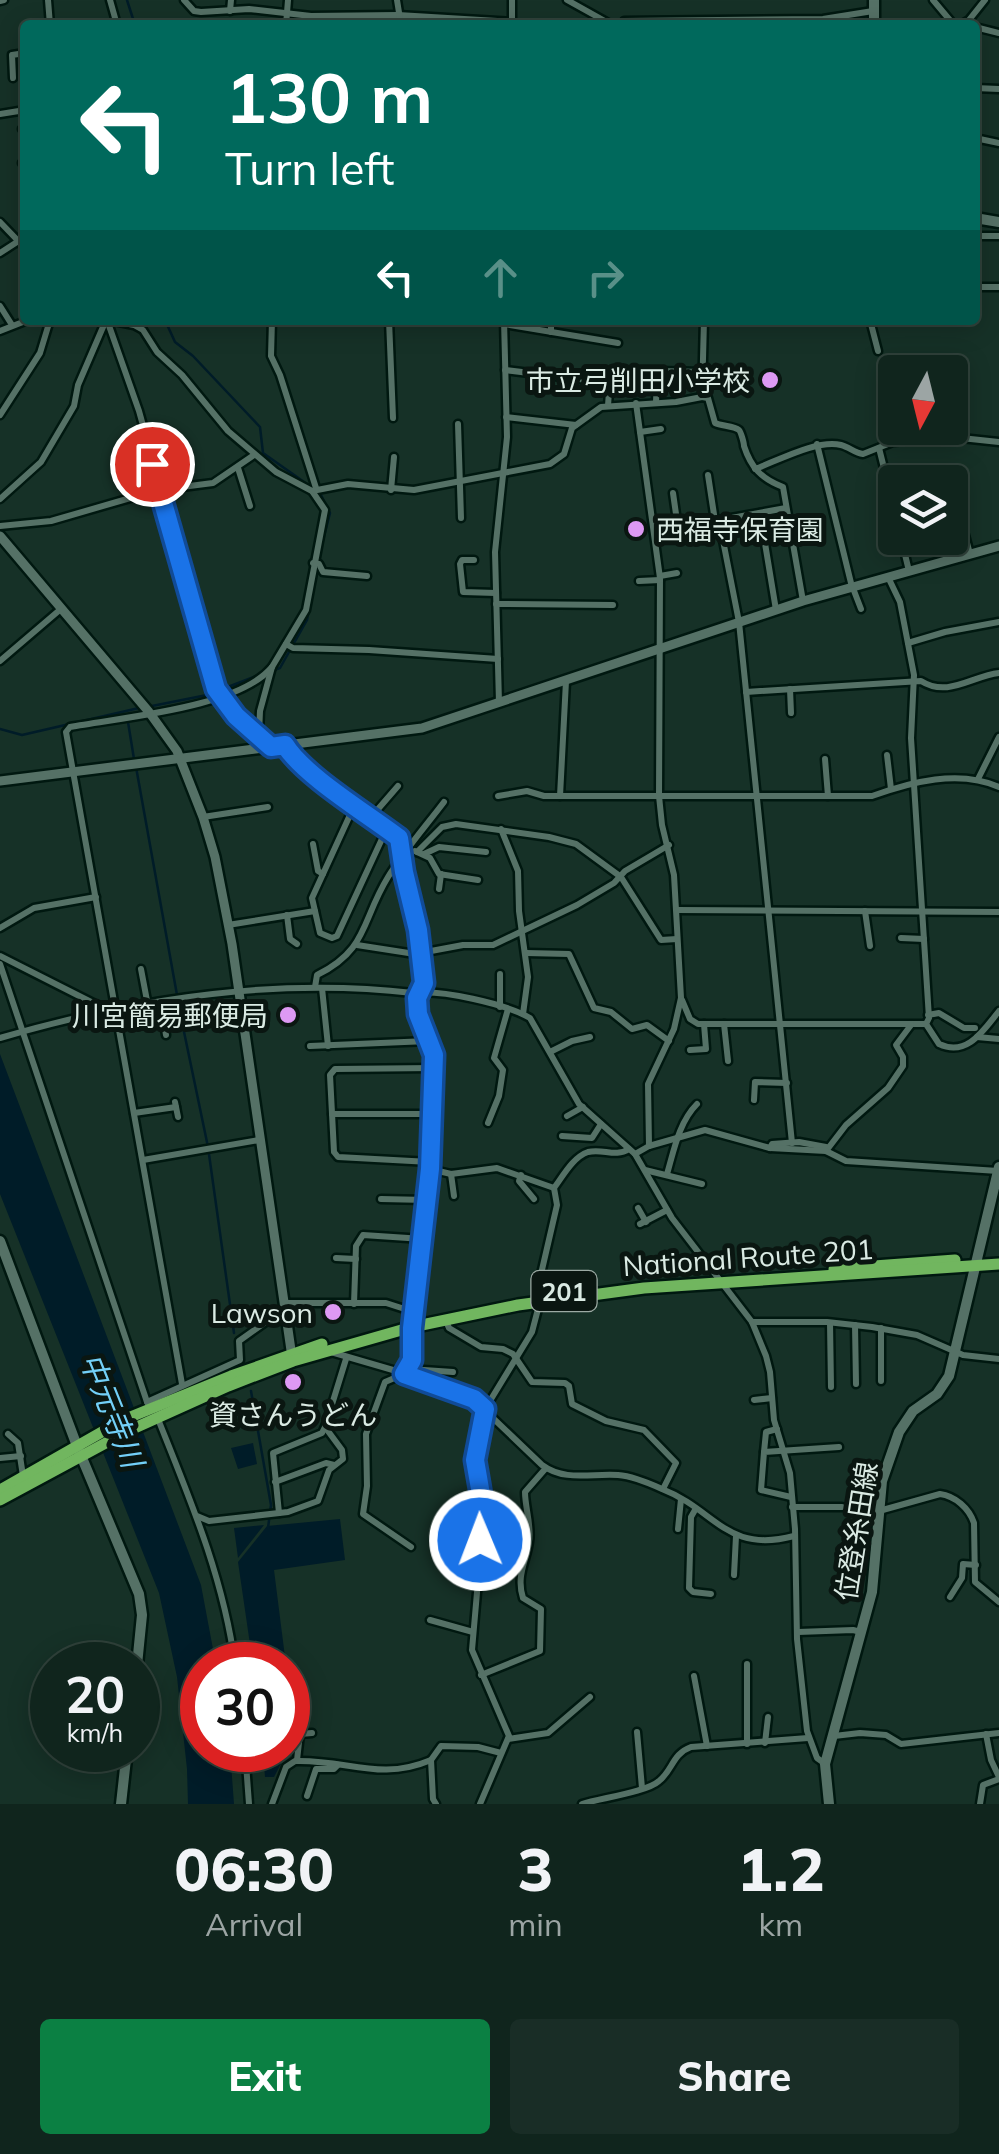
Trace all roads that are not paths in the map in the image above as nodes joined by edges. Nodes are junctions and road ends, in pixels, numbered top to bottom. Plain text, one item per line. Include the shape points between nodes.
1 (184, 0) edge
2 (231, 0) edge
3 (288, 0) edge
4 (397, 0) edge
5 (567, 0) edge
6 (933, 0) edge
7 (985, 0) edge
8 (874, 6) edge
9 (230, 11) junction
10 (287, 12) junction
11 (398, 15) junction
12 (286, 20) edge
13 (400, 20) edge
14 (469, 20) edge
15 (603, 20) edge
16 (823, 20) edge
17 (959, 20) edge
18 (969, 20) edge
19 (20, 54) edge
20 (13, 78) dead end
21 (0, 222) edge
22 (17, 242) junction
23 (20, 244) edge
24 (0, 253) edge
25 (0, 306) edge
26 (20, 322) edge
27 (12, 324) junction
28 (48, 325) edge
29 (105, 325) edge
30 (109, 325) edge
31 (134, 325) edge
32 (272, 325) edge
33 (390, 325) edge
34 (504, 325) edge
35 (518, 325) edge
36 (552, 325) edge
37 (704, 325) edge
38 (871, 325) edge
39 (0, 331) edge
40 (551, 332) junction
41 (618, 343) dead end
42 (878, 351) dead end
43 (505, 370) junction
44 (704, 372) junction
45 (702, 397) junction
46 (636, 403) junction
47 (656, 403) junction
48 (608, 406) junction
49 (0, 415) edge
50 (506, 417) junction
51 (393, 418) dead end
52 (458, 424) dead end
53 (576, 424) junction
54 (662, 429) dead end
55 (640, 432) junction
56 (999, 442) edge
57 (817, 444) junction
58 (879, 448) junction
59 (254, 455) junction
60 (394, 457) dead end
61 (883, 465) edge
62 (238, 468) junction
63 (755, 469) junction
64 (502, 473) junction
65 (708, 475) dead end
66 (461, 481) junction
67 (314, 489) junction
68 (158, 490) junction
69 (391, 490) junction
70 (673, 493) dead end
71 (0, 500) edge
72 (250, 506) dead end
73 (786, 508) junction
74 (760, 513) junction
75 (461, 518) dead end
76 (717, 521) junction
77 (0, 526) edge
78 (678, 528) junction
79 (654, 532) junction
80 (0, 536) edge
81 (999, 546) edge
82 (968, 554) edge
83 (906, 555) edge
84 (966, 555) edge
85 (474, 560) dead end
86 (313, 563) junction
87 (910, 571) junction
88 (677, 573) dead end
89 (366, 576) dead end
90 (888, 577) junction
91 (660, 578) junction
92 (640, 581) dead end
93 (853, 587) junction
94 (496, 593) junction
95 (802, 601) junction
96 (496, 604) junction
97 (613, 605) dead end
98 (62, 608) junction
99 (776, 610) junction
100 (861, 610) dead end
101 (739, 622) junction
102 (999, 622) edge
103 (908, 643) junction
104 (286, 644) junction
105 (662, 648) junction
106 (498, 660) junction
107 (0, 661) edge
108 (272, 667) junction
109 (999, 673) edge
110 (566, 681) junction
111 (914, 682) junction
112 (790, 689) junction
113 (746, 692) junction
114 (221, 698) junction
115 (499, 704) junction
116 (149, 712) junction
117 (791, 713) dead end
118 (259, 733) junction
119 (999, 738) edge
120 (285, 745) junction
121 (271, 747) junction
122 (887, 755) dead end
123 (180, 758) junction
124 (825, 759) dead end
125 (73, 772) junction
126 (978, 779) junction
127 (0, 781) edge
128 (914, 783) junction
129 (398, 786) dead end
130 (999, 786) edge
131 (891, 789) junction
132 (498, 796) dead end
133 (560, 796) junction
134 (659, 796) junction
135 (758, 796) junction
136 (828, 796) junction
137 (444, 802) dead end
138 (355, 804) junction
139 (268, 807) dead end
140 (372, 816) junction
141 (203, 817) junction
142 (387, 828) junction
143 (502, 829) junction
144 (313, 844) dead end
145 (669, 845) junction
146 (416, 852) junction
147 (486, 852) dead end
148 (401, 859) junction
149 (323, 874) junction
150 (441, 874) junction
151 (621, 877) junction
152 (478, 880) dead end
153 (439, 889) dead end
154 (96, 897) junction
155 (676, 910) junction
156 (769, 910) junction
157 (315, 911) junction
158 (865, 911) junction
159 (922, 911) junction
160 (999, 912) edge
161 (287, 915) junction
162 (228, 924) junction
163 (0, 928) edge
164 (523, 931) junction
165 (901, 938) dead end
166 (677, 939) junction
167 (924, 939) junction
168 (298, 944) dead end
169 (358, 945) junction
170 (870, 946) dead end
171 (421, 952) junction
172 (526, 953) junction
173 (0, 960) edge
174 (141, 969) dead end
175 (500, 974) dead end
176 (318, 987) junction
177 (237, 990) junction
178 (420, 992) junction
179 (681, 998) junction
180 (161, 1004) junction
181 (148, 1006) junction
182 (504, 1008) junction
183 (116, 1011) junction
184 (999, 1012) edge
185 (106, 1013) junction
186 (523, 1014) junction
187 (927, 1020) junction
188 (704, 1024) junction
189 (724, 1024) junction
190 (781, 1024) junction
191 (912, 1024) junction
192 (20, 1032) junction
193 (976, 1033) junction
194 (166, 1035) dead end
195 (590, 1037) dead end
196 (0, 1038) edge
197 (999, 1039) edge
198 (428, 1040) junction
199 (669, 1041) junction
200 (310, 1046) dead end
201 (328, 1046) junction
202 (690, 1050) dead end
203 (550, 1052) junction
204 (728, 1060) dead end
205 (434, 1068) junction
206 (786, 1083) junction
207 (754, 1100) dead end
208 (697, 1104) dead end
209 (583, 1107) junction
210 (134, 1113) junction
211 (332, 1114) junction
212 (430, 1114) junction
213 (567, 1116) dead end
214 (178, 1117) dead end
215 (488, 1123) dead end
216 (601, 1124) junction
217 (562, 1136) dead end
218 (678, 1138) junction
219 (259, 1140) junction
220 (792, 1142) junction
221 (650, 1146) junction
222 (770, 1148) junction
223 (827, 1149) junction
224 (632, 1152) junction
225 (143, 1160) junction
226 (430, 1166) junction
227 (999, 1169) edge
228 (645, 1170) junction
229 (451, 1174) junction
230 (667, 1174) junction
231 (521, 1175) junction
232 (702, 1184) dead end
233 (554, 1188) junction
234 (454, 1196) dead end
235 (381, 1199) dead end
236 (534, 1199) dead end
237 (427, 1200) junction
238 (638, 1208) dead end
239 (667, 1210) junction
240 (423, 1239) junction
241 (0, 1242) edge
242 (999, 1257) edge
243 (336, 1258) dead end
244 (356, 1259) junction
245 (977, 1262) junction
246 (999, 1264) edge
247 (722, 1281) junction
248 (538, 1286) dead end
249 (354, 1304) junction
250 (284, 1306) junction
251 (538, 1310) dead end
252 (413, 1320) junction
253 (446, 1321) junction
254 (752, 1322) junction
255 (830, 1323) junction
256 (855, 1325) junction
257 (881, 1328) junction
258 (329, 1350) junction
259 (956, 1353) junction
260 (292, 1357) junction
261 (346, 1359) junction
262 (999, 1359) edge
263 (516, 1360) junction
264 (406, 1372) junction
265 (453, 1372) dead end
266 (881, 1381) dead end
267 (182, 1384) junction
268 (856, 1384) dead end
269 (831, 1387) dead end
270 (772, 1398) junction
271 (754, 1400) dead end
272 (485, 1409) junction
273 (151, 1412) junction
274 (325, 1427) junction
275 (776, 1429) junction
276 (8, 1434) dead end
277 (839, 1447) dead end
278 (782, 1448) junction
279 (79, 1451) junction
280 (764, 1452) junction
281 (20, 1456) junction
282 (0, 1458) edge
283 (335, 1465) junction
284 (546, 1468) junction
285 (23, 1477) junction
286 (275, 1482) junction
287 (663, 1489) junction
288 (0, 1490) edge
289 (791, 1496) junction
290 (680, 1499) junction
291 (0, 1500) edge
292 (792, 1507) junction
293 (842, 1507) dead end
294 (696, 1510) junction
295 (879, 1511) junction
296 (279, 1513) junction
297 (196, 1515) junction
298 (678, 1529) dead end
299 (736, 1536) junction
300 (794, 1536) junction
301 (411, 1548) dead end
302 (976, 1566) junction
303 (734, 1575) dead end
304 (711, 1594) dead end
305 (950, 1597) dead end
306 (999, 1602) edge
307 (430, 1620) dead end
308 (473, 1632) junction
309 (797, 1632) junction
310 (861, 1632) junction
311 (139, 1642) edge
312 (230, 1642) edge
313 (747, 1664) dead end
314 (481, 1675) junction
315 (694, 1676) dead end
316 (590, 1697) dead end
317 (768, 1717) dead end
318 (637, 1732) dead end
319 (999, 1733) edge
320 (986, 1734) junction
321 (831, 1736) junction
322 (508, 1738) junction
323 (808, 1738) junction
324 (765, 1743) junction
325 (747, 1744) junction
326 (707, 1746) junction
327 (501, 1753) junction
328 (431, 1760) junction
329 (310, 1761) edge
330 (339, 1764) junction
331 (825, 1764) junction
332 (125, 1772) edge
333 (247, 1772) edge
334 (284, 1772) edge
335 (999, 1778) edge
336 (642, 1788) junction
337 (612, 1794) junction
338 (307, 1796) dead end
339 (121, 1804) edge
340 (249, 1804) edge
341 (272, 1804) edge
342 (436, 1804) edge
343 (480, 1804) edge
344 (582, 1804) edge
345 (613, 1804) edge
346 (829, 1804) edge
347 (980, 1804) edge

1 - 9 street via 194,11
2 - 9 street
3 - 10 street
4 - 11 street
5 - 15 street
6 - 17 street
7 - 18 street
8 - 16 street
9 - 10 street
10 - 11 street
10 - 12 street
11 - 13 street
11 - 14 street
19 - 20 street via 12,55
21 - 22 street
22 - 23 street
22 - 24 street
25 - 27 street
26 - 27 street
27 - 39 street
28 - 49 street via 33,365
29 - 71 street via 74,406 49,448
30 - 68 street
31 - 59 street
32 - 67 street via 271,356
33 - 51 street
34 - 43 street
35 - 40 street
36 - 40 street
37 - 44 street
38 - 42 street
40 - 41 street
43 - 48 street via 604,382
43 - 50 street
44 - 45 street
44 - 47 street via 656,371
45 - 47 street
45 - 63 street via 715,422 741,432
46 - 47 street
46 - 48 street
46 - 55 street
48 - 53 street
50 - 53 street
50 - 64 street
52 - 66 street
53 - 64 street via 560,459
54 - 55 street
55 - 79 street
56 - 58 street via 952,436
57 - 58 street via 863,454
57 - 63 street
57 - 93 street
58 - 61 street
59 - 62 street
59 - 67 street
60 - 69 street
62 - 68 street via 213,483
62 - 72 street
63 - 73 street via 783,487
64 - 66 street
64 - 94 street
65 - 76 street
66 - 69 street
66 - 75 street
67 - 69 street via 348,484
67 - 86 street via 325,510
68 - 77 street via 51,521
68 - 114 street
70 - 78 street
73 - 74 street
73 - 95 street
74 - 76 street
74 - 99 street
76 - 78 street
76 - 101 street
78 - 79 street
79 - 91 street
80 - 98 street
81 - 82 street
83 - 87 street
84 - 87 street
85 - 94 street via 460,564 463,592
86 - 89 street via 323,572
86 - 104 street via 306,610
87 - 90 street
88 - 91 street
90 - 93 street
90 - 103 street
91 - 92 street
91 - 105 street
93 - 95 street
93 - 100 street
94 - 96 street
95 - 99 street
96 - 97 street
96 - 106 street
98 - 107 street
98 - 116 street
99 - 101 street
101 - 105 street
101 - 113 street
102 - 103 street
103 - 111 street
104 - 106 street
104 - 108 street
105 - 110 street
105 - 134 street
106 - 115 street
108 - 114 street
108 - 118 street
109 - 111 street via 939,689
110 - 115 street
110 - 133 street
111 - 112 street
111 - 128 street
112 - 113 street
112 - 117 street
113 - 135 street
114 - 116 street
114 - 118 street
115 - 120 street via 410,731
116 - 123 street
116 - 125 street via 70,727
118 - 121 street
119 - 126 street
120 - 121 street
120 - 138 street
121 - 123 street
122 - 131 street
123 - 125 street
123 - 141 street
124 - 136 street
125 - 127 street
125 - 154 street
126 - 128 street
126 - 130 street
128 - 131 street
128 - 159 street
129 - 140 street
131 - 136 street
132 - 133 street
133 - 134 street
134 - 135 street
134 - 145 street
135 - 136 street
135 - 156 street
137 - 146 street
138 - 140 street
138 - 149 street
139 - 141 street
140 - 142 street
141 - 162 street
142 - 148 street via 399,838
142 - 157 street via 337,936 320,933
143 - 146 street via 449,825
143 - 151 street via 576,844
143 - 164 street via 518,871
144 - 149 street
145 - 151 street
145 - 155 street
146 - 147 street
146 - 148 street
146 - 150 street
148 - 169 street
148 - 171 street
149 - 157 street via 312,898
150 - 152 street
150 - 153 street
151 - 164 street
151 - 166 street via 661,940
154 - 163 street via 34,908
154 - 183 street
155 - 156 street
155 - 166 street
156 - 158 street
156 - 190 street
157 - 161 street
158 - 159 street
158 - 170 street
159 - 160 street
159 - 167 street
161 - 162 street
161 - 168 street via 290,939
162 - 177 street
164 - 171 street via 493,945
164 - 172 street
165 - 167 street
166 - 179 street
167 - 187 street
169 - 171 street
169 - 176 street via 317,975
171 - 178 street
172 - 186 street
172 - 199 street via 569,954 594,1008
173 - 185 street
173 - 192 street
174 - 181 street
175 - 182 street
176 - 177 street
176 - 178 street
176 - 201 street
177 - 180 street
177 - 219 street
178 - 182 street
178 - 198 street via 418,1014
179 - 188 street via 690,1018
179 - 199 street
180 - 181 street
180 - 194 street
181 - 183 street
182 - 186 street
182 - 215 street via 494,1058 503,1070
183 - 185 street
183 - 210 street
184 - 193 street
185 - 192 street
186 - 203 street
187 - 191 street
187 - 193 street via 939,1013
187 - 193 street via 948,1048 965,1046
188 - 189 street
188 - 202 street via 706,1048
189 - 190 street
189 - 204 street
190 - 191 street
190 - 206 street
191 - 223 street via 896,1045 903,1066
192 - 196 street
192 - 273 street
193 - 197 street
195 - 203 street
198 - 201 street
198 - 205 street
199 - 221 street via 648,1084
200 - 201 street
203 - 209 street
205 - 211 street via 335,1070
205 - 212 street
206 - 207 street via 755,1082
206 - 220 street
208 - 218 street
209 - 213 street
209 - 216 street
210 - 214 street via 175,1104
210 - 225 street
211 - 212 street
211 - 226 street via 338,1157
212 - 226 street
216 - 217 street via 592,1138
216 - 224 street
218 - 221 street
218 - 222 street via 705,1130
218 - 230 street
219 - 225 street
219 - 250 street
220 - 222 street
220 - 223 street
221 - 224 street
222 - 223 street
223 - 227 street via 846,1161
224 - 228 street
224 - 233 street via 587,1152
225 - 267 street
226 - 229 street
226 - 237 street
227 - 245 main road, 位登糸田線
228 - 230 street
228 - 239 street
229 - 231 street via 498,1168
229 - 234 street
230 - 232 street
231 - 233 street
231 - 236 street
233 - 248 street via 557,1205
235 - 237 street
237 - 240 street
238 - 239 street via 643,1223
239 - 247 street
240 - 244 street via 364,1235
240 - 252 street
241 - 279 main road
242 - 245 highway, National Route 201 / 201
243 - 244 street
244 - 249 street
245 - 246 highway, National Route 201 / 201
245 - 247 highway, National Route 201 / 201
245 - 259 main road, 位登糸田線
247 - 252 highway, National Route 201 / 201 via 643,1281 517,1297
247 - 253 highway, National Route 201 / 201 via 576,1295
247 - 254 street
249 - 250 street
249 - 252 street via 386,1303
250 - 260 street
250 - 267 street via 239,1342 240,1360
251 - 263 street
252 - 253 highway, National Route 201 / 201
252 - 258 highway, National Route 201 / 201
252 - 260 highway, National Route 201 / 201
252 - 264 street
253 - 263 street via 480,1347 503,1349
254 - 255 street
254 - 270 street
255 - 256 street
255 - 269 street
256 - 257 street
256 - 268 street
257 - 259 street
257 - 266 street
258 - 260 highway, National Route 201 / 201
258 - 261 street
259 - 262 street
259 - 295 main road, 位登糸田線 via 945,1385 899,1432
260 - 273 highway, National Route 201 / 201
261 - 264 street
261 - 274 street
263 - 272 street
263 - 287 street via 532,1382 569,1386 572,1404 651,1434 676,1463
264 - 265 street
264 - 272 street
264 - 301 street via 385,1382 366,1434 363,1514
267 - 273 street
270 - 271 street
270 - 275 street
272 - 284 street
272 - 308 street via 475,1460 484,1512
273 - 279 highway, National Route 201 / 201
273 - 297 street
274 - 283 street via 342,1450
274 - 286 street via 273,1454
275 - 278 street
275 - 280 street via 766,1432
276 - 281 street
277 - 278 street
278 - 280 street
278 - 289 street
279 - 285 highway, National Route 201 / 201
279 - 291 highway, National Route 201 / 201
279 - 311 main road via 139,1594
280 - 289 street via 762,1490
281 - 282 street
281 - 285 street
283 - 286 street
283 - 296 street via 318,1501
284 - 287 street via 564,1475 618,1475
284 - 314 street via 525,1492 530,1540 520,1588 541,1610 540,1651
285 - 288 highway, National Route 201 / 201
286 - 296 street
287 - 290 street
289 - 292 street
290 - 294 street
290 - 298 street
292 - 293 street
292 - 300 street
294 - 299 street
294 - 304 street via 689,1588
295 - 302 street via 950,1495 971,1514
295 - 310 main road, 位登糸田線
296 - 297 street via 209,1521
297 - 312 street
299 - 300 street via 770,1542
299 - 303 street
300 - 309 street
302 - 305 street via 963,1564
302 - 306 street via 974,1582
307 - 308 street
308 - 314 street
309 - 310 street
309 - 323 street
310 - 321 main road, 位登糸田線
313 - 325 street
314 - 322 street
315 - 326 street
316 - 322 street via 548,1733
317 - 324 street
318 - 336 street
319 - 320 street
320 - 321 street via 901,1744 886,1735
320 - 335 street
321 - 331 main road, 位登糸田線
322 - 327 street
323 - 324 street
323 - 331 street
324 - 325 street
325 - 326 street
326 - 336 street via 685,1748 658,1783
327 - 328 street via 441,1746
327 - 343 street
328 - 330 street via 407,1770
328 - 342 street
329 - 330 street
330 - 338 street via 316,1769
331 - 346 main road, 位登糸田線
332 - 339 main road
333 - 340 street
334 - 341 street
335 - 347 street via 983,1785
336 - 337 street
337 - 344 street
337 - 345 street

